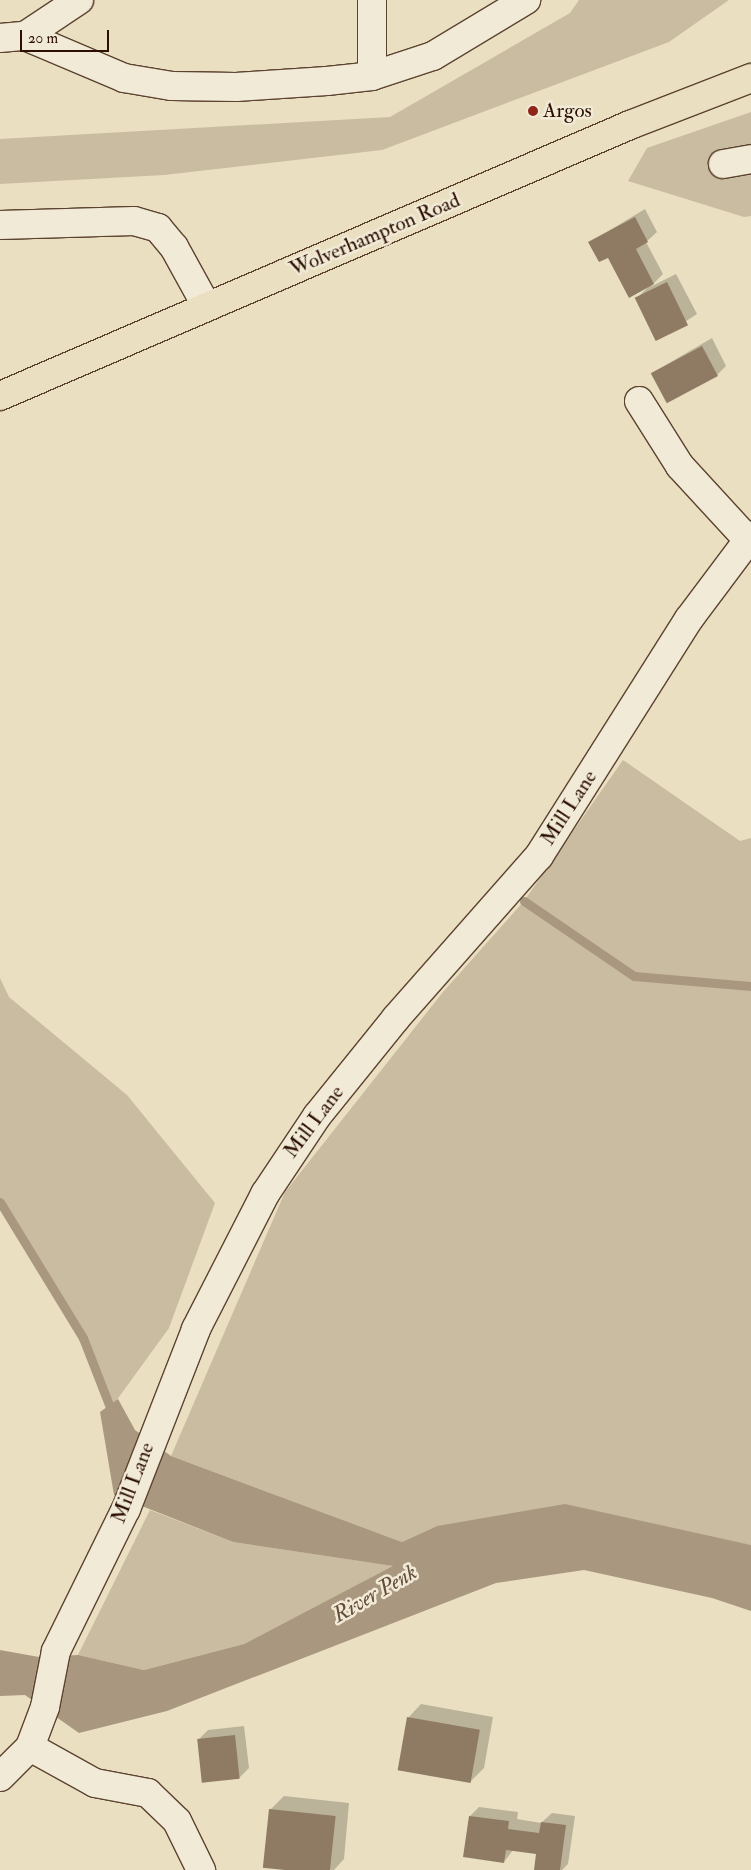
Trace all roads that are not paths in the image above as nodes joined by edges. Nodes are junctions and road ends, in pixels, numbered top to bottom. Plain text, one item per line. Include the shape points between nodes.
1 (79, 0) edge
2 (372, 0) edge
3 (526, 0) edge
4 (13, 38) edge
5 (372, 76) junction
6 (751, 78) edge
7 (751, 159) edge
8 (723, 164) dead end
9 (0, 225) edge
10 (207, 307) junction
11 (0, 396) edge
12 (639, 401) dead end
13 (749, 538) edge
14 (30, 1747) junction
15 (0, 1777) edge
16 (201, 1870) edge

1 - 4 street
2 - 5 street
3 - 5 street via 434,56
4 - 5 street via 124,78 172,86 236,88
6 - 10 highway, Wolverhampton Road via 630,125
7 - 8 street
9 - 10 street via 134,221 158,228 174,247
10 - 11 highway, Wolverhampton Road
12 - 13 street via 680,466
13 - 14 street, Mill Lane via 690,619 539,856 396,1018 283,1164 196,1329 153,1430 126,1510 56,1651 45,1707
14 - 15 street, Mill Lane
14 - 16 street via 95,1784 148,1793 177,1821

